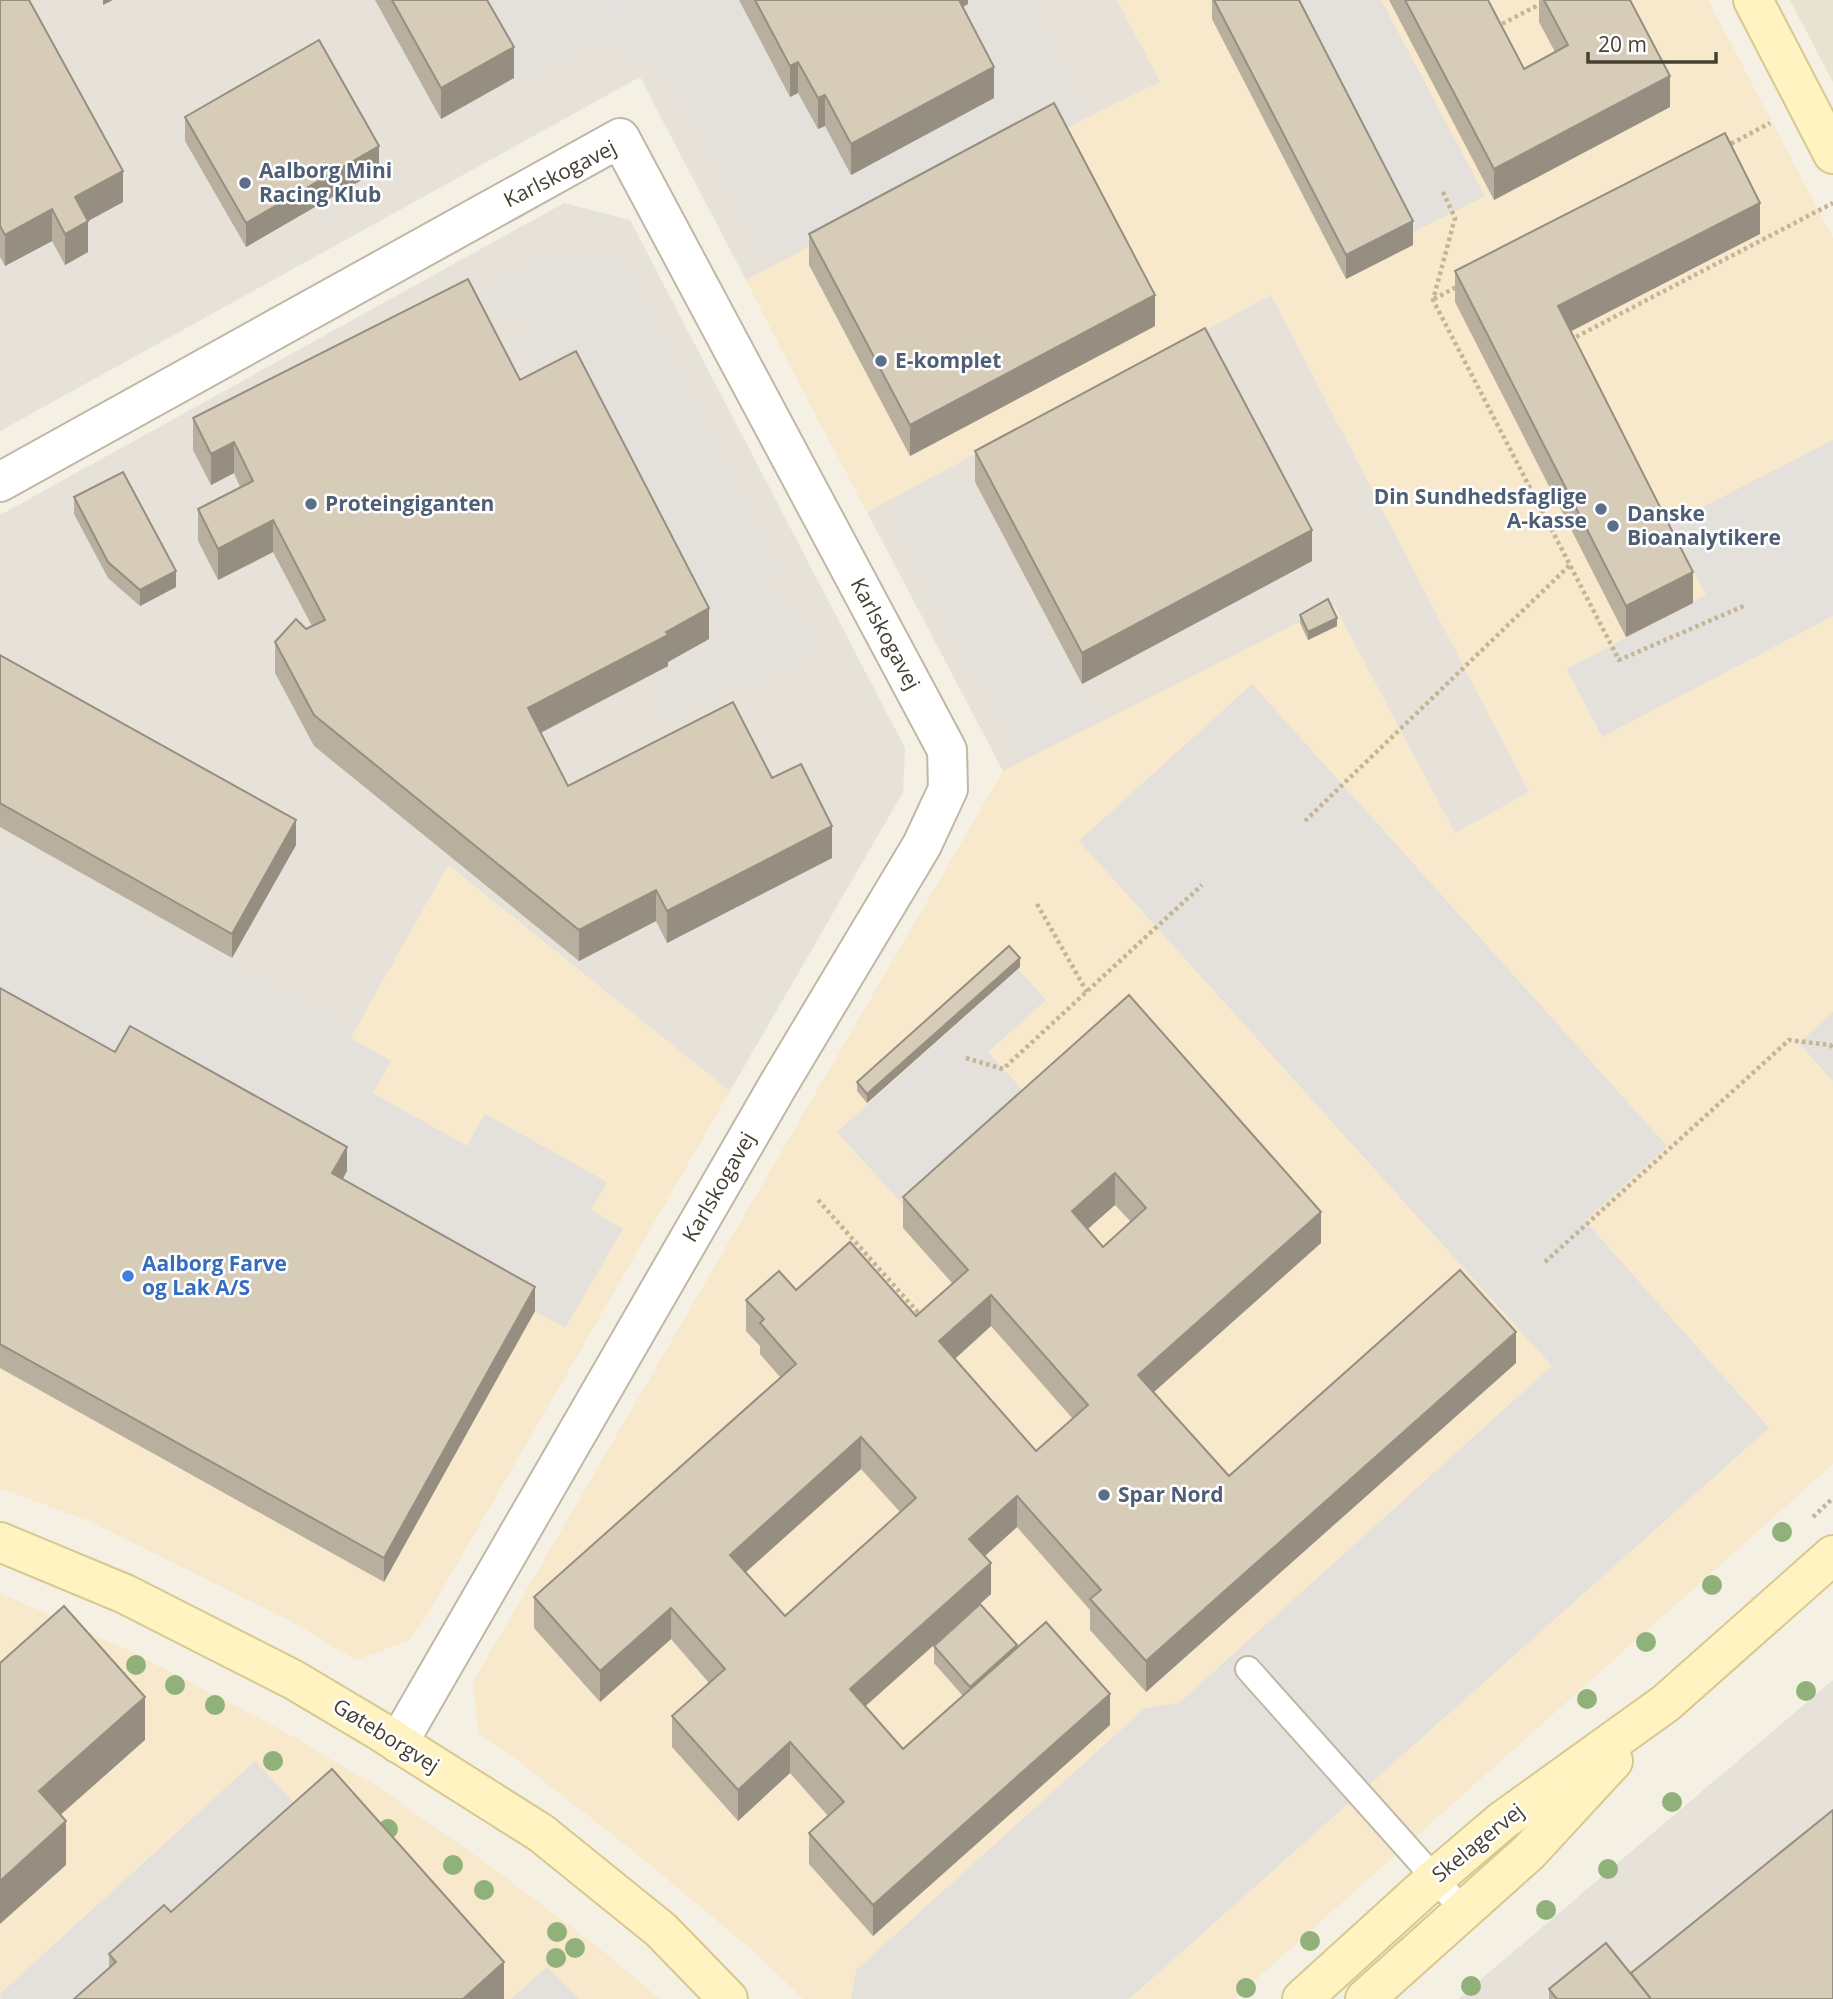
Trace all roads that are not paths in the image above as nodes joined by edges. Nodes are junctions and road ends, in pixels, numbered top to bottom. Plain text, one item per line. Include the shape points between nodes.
1 (1753, 0) edge
2 (1831, 144) edge
3 (0, 482) edge
4 (0, 1542) edge
5 (1833, 1555) edge
6 (1248, 1670) dead end
7 (1666, 1703) junction
8 (398, 1743) junction
9 (1434, 1879) junction
10 (1464, 1911) junction
11 (728, 1999) edge
12 (1302, 1999) edge
13 (1365, 1999) edge

1 - 2 street
3 - 8 street, Karlskogavej via 621,138 947,750 948,789 922,845
4 - 8 street, Gøteborgvej via 137,1600 294,1680
5 - 7 street, Skelagervej
6 - 9 lane
7 - 9 street, Skelagervej via 1502,1821
7 - 10 street, Skelagervej via 1529,1853
8 - 11 street, Gøteborgvej via 541,1833 662,1930
9 - 10 lane
9 - 12 street, Skelagervej
10 - 13 street, Skelagervej

